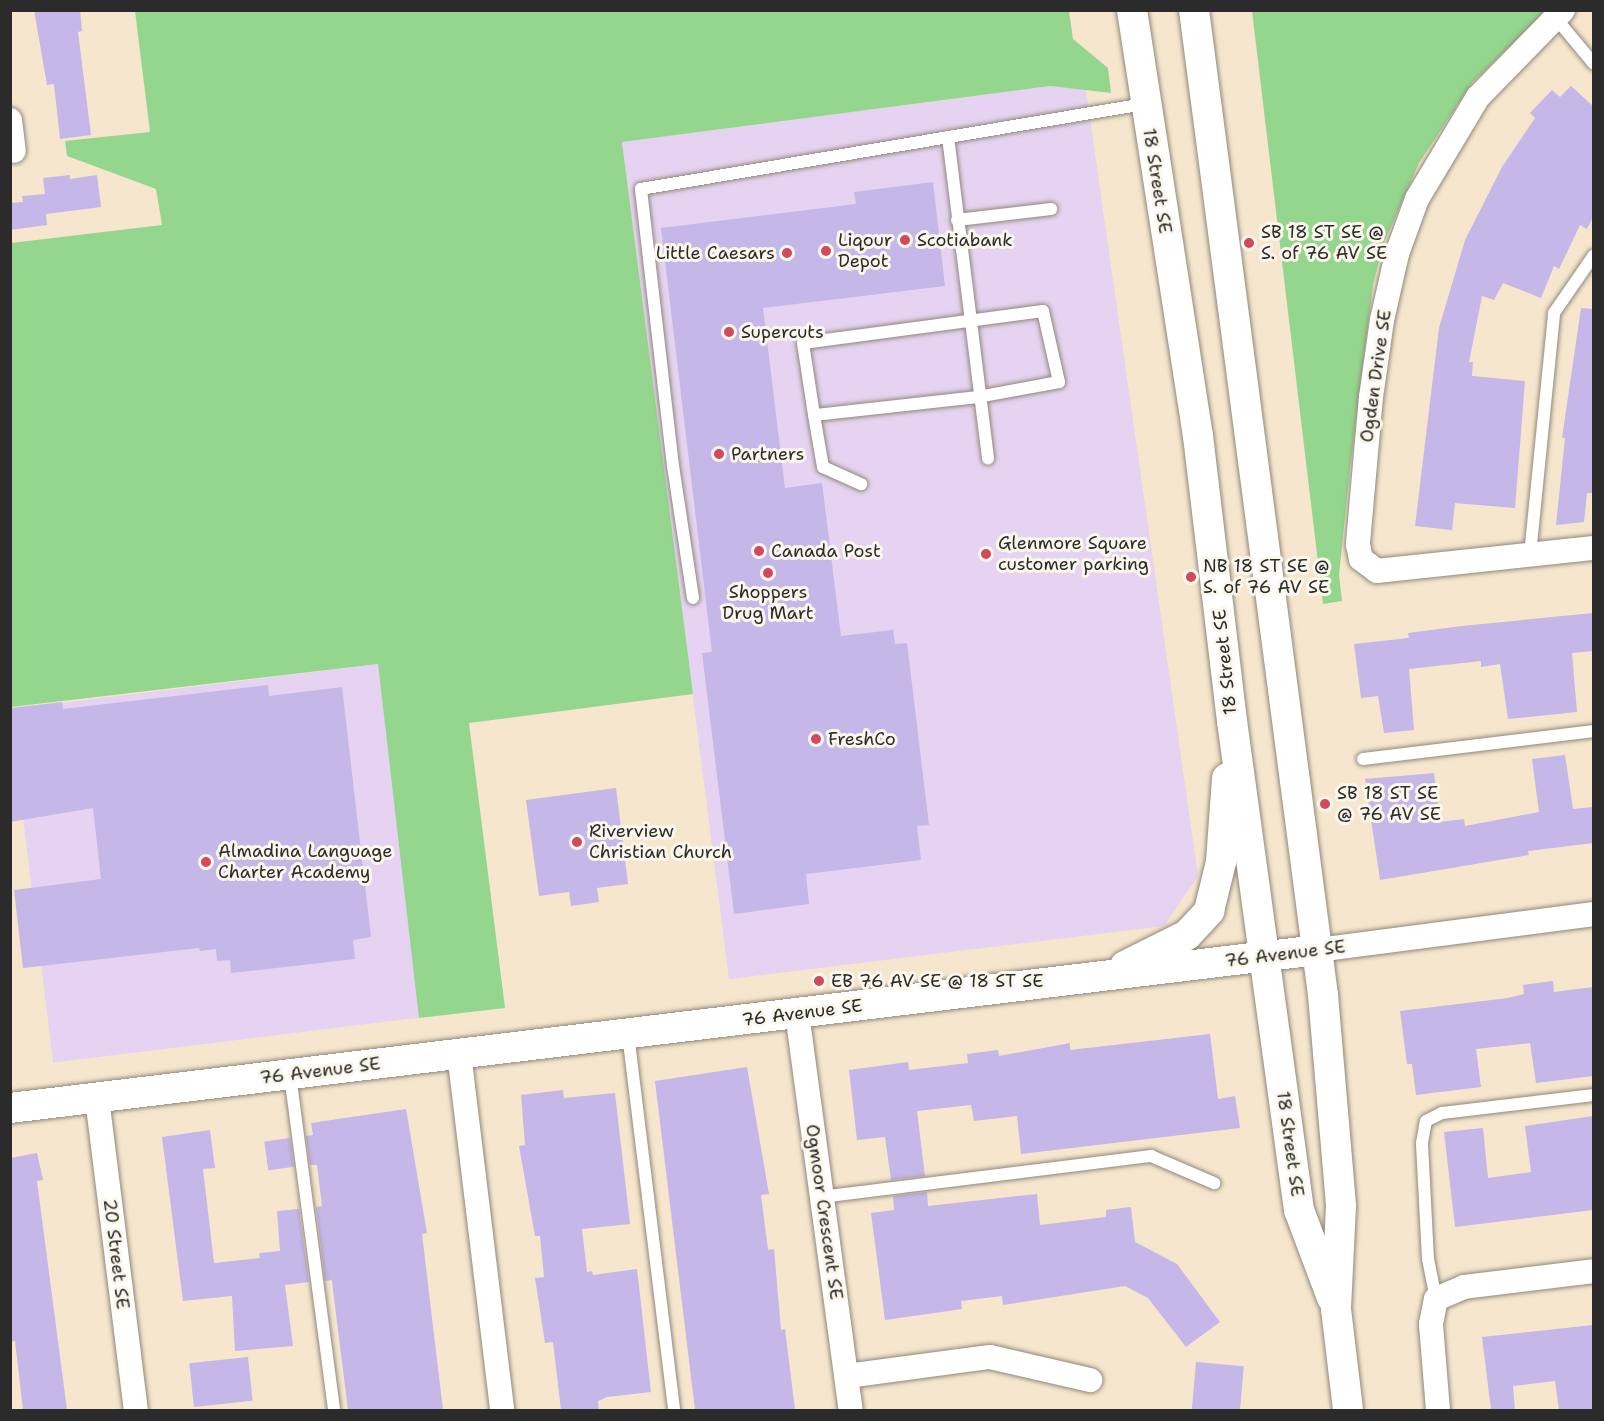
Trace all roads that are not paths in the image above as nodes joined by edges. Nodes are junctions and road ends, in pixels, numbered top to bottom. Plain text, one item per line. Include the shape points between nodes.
1 (1132, 10) edge
2 (1194, 10) edge
3 (1559, 13) edge
4 (1593, 64) edge
5 (1144, 104) junction
6 (10, 120) edge
7 (948, 137) junction
8 (14, 151) dead end
9 (1051, 210) dead end
10 (957, 220) junction
11 (1593, 255) edge
12 (968, 321) junction
13 (978, 397) junction
14 (814, 415) junction
15 (988, 459) dead end
16 (861, 484) dead end
17 (1593, 548) edge
18 (1530, 555) junction
19 (693, 598) dead end
20 (1232, 721) junction
21 (1593, 731) edge
22 (1363, 759) dead end
23 (1593, 914) edge
24 (1317, 950) junction
25 (1264, 957) junction
26 (1107, 976) junction
27 (797, 1013) junction
28 (628, 1034) junction
29 (459, 1053) junction
30 (290, 1075) junction
31 (1593, 1095) edge
32 (97, 1098) junction
33 (10, 1108) edge
34 (1214, 1183) dead end
35 (821, 1197) junction
36 (1593, 1271) edge
37 (1436, 1299) junction
38 (1336, 1309) junction
39 (847, 1376) junction
40 (1090, 1380) dead end
41 (136, 1410) edge
42 (334, 1410) edge
43 (502, 1410) edge
44 (674, 1410) edge
45 (851, 1410) edge
46 (1348, 1410) edge
47 (1438, 1410) edge

1 - 5 street, 18 Street SE
2 - 24 street, 18 Street SE
3 - 4 lane
3 - 18 street, Ogden Drive SE via 1478,97 1417,199 1397,254 1382,321 1371,397 1359,544 1361,559 1377,571
5 - 7 lane
5 - 20 street, 18 Street SE via 1198,436
6 - 8 street
7 - 10 lane
7 - 19 lane via 641,189 673,466
9 - 10 lane
10 - 12 lane
11 - 18 lane via 1554,313
12 - 13 lane
12 - 13 lane via 1042,311 1059,382
12 - 14 lane via 803,343
13 - 14 lane
13 - 15 lane
14 - 16 lane via 823,467
17 - 18 street, Ogden Drive SE
20 - 25 street, 18 Street SE
20 - 26 street via 1221,862 1209,911 1187,935
21 - 22 lane
23 - 24 street, 76 Avenue SE
24 - 25 street, 76 Avenue SE
24 - 38 street, 18 Street SE via 1341,1206
25 - 26 street, 76 Avenue SE
25 - 38 street, 18 Street SE via 1299,1210
26 - 27 street, 76 Avenue SE
27 - 28 street, 76 Avenue SE
27 - 35 street, Ogmoor Crescent SE
28 - 29 street, 76 Avenue SE
28 - 44 lane
29 - 30 street, 76 Avenue SE
29 - 43 street
30 - 32 street, 76 Avenue SE
30 - 42 lane
31 - 37 lane via 1442,1113 1426,1121 1422,1143 1428,1260
32 - 33 street, 76 Avenue SE
32 - 41 street, 20 Street SE
34 - 35 lane via 1151,1156
35 - 39 street, Ogmoor Crescent SE
36 - 37 street via 1464,1287
37 - 47 street via 1431,1324
38 - 46 street, 18 Street SE
39 - 40 street via 990,1357
39 - 45 street, Ogmoor Crescent SE

